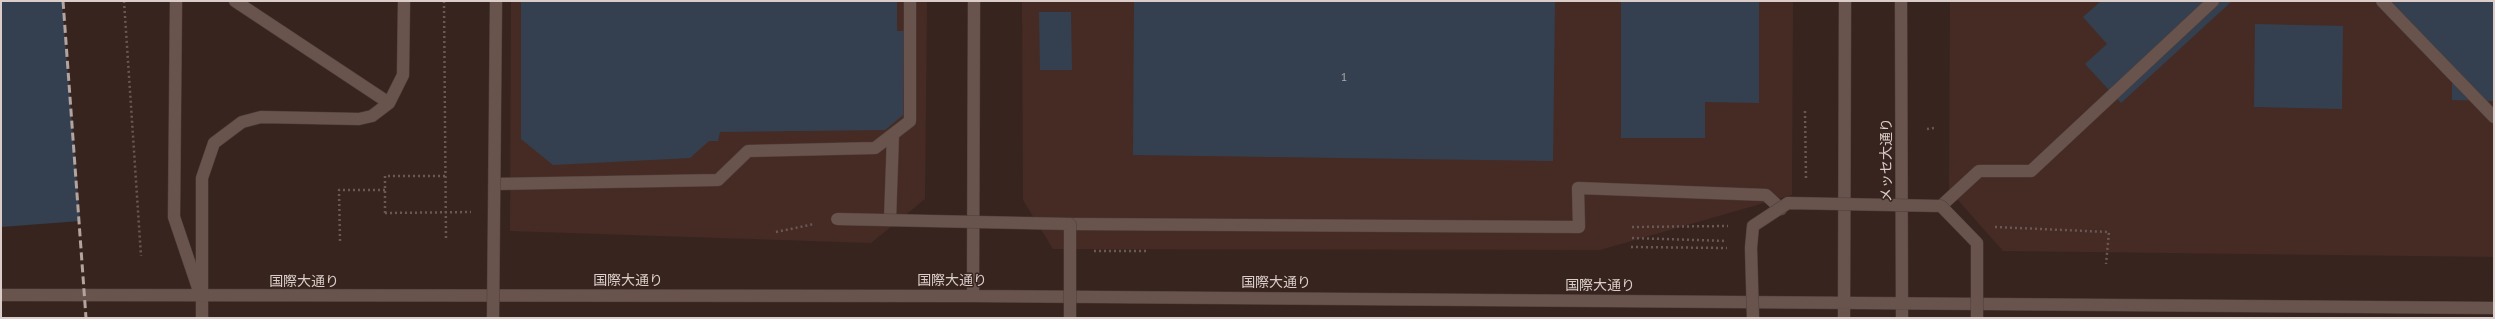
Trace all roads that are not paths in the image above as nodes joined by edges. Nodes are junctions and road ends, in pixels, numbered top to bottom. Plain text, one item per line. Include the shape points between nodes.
1 (176, 1) edge
2 (235, 1) edge
3 (404, 1) edge
4 (496, 1) edge
5 (910, 1) edge
6 (974, 1) edge
7 (1845, 1) edge
8 (1901, 1) edge
9 (2213, 1) edge
10 (2382, 1) edge
11 (389, 103) junction
12 (2494, 117) edge
13 (893, 135) junction
14 (495, 184) junction
15 (1941, 206) junction
16 (1780, 209) junction
17 (837, 219) road end
18 (890, 220) junction
19 (1070, 224) junction
20 (1, 295) edge
21 (973, 296) junction
22 (201, 297) junction
23 (1844, 302) junction
24 (1902, 303) junction
25 (2494, 308) edge
26 (202, 318) edge
27 (493, 318) edge
28 (1070, 318) edge
29 (1753, 318) edge
30 (1844, 318) edge
31 (1902, 318) edge
32 (1977, 318) edge

1 - 22 street via 174,217
2 - 11 street
3 - 11 street via 403,75
4 - 14 street, bridge
5 - 13 street via 910,121
6 - 21 street
7 - 23 street
8 - 24 street, メッセ大通り
9 - 15 street via 2031,171 1979,171
10 - 12 street
11 - 22 street via 372,116 360,119 261,117 242,122 214,143 202,178
13 - 14 street via 875,148 748,151 718,180
13 - 18 street
14 - 27 street, bridge
15 - 16 street, bridge via 1788,203
15 - 32 street, bridge via 1977,243
16 - 19 street via 1766,195 1578,188 1579,227
16 - 29 street, bridge via 1753,226
17 - 18 street, bridge
18 - 19 street, bridge
19 - 28 street, bridge
20 - 22 street, 国際大通り
21 - 22 street, 国際大通り
21 - 23 street, 国際大通り
22 - 26 street
23 - 24 street, 国際大通り
23 - 30 street
24 - 25 street, 国際大通り
24 - 31 street, メッセ大通り

